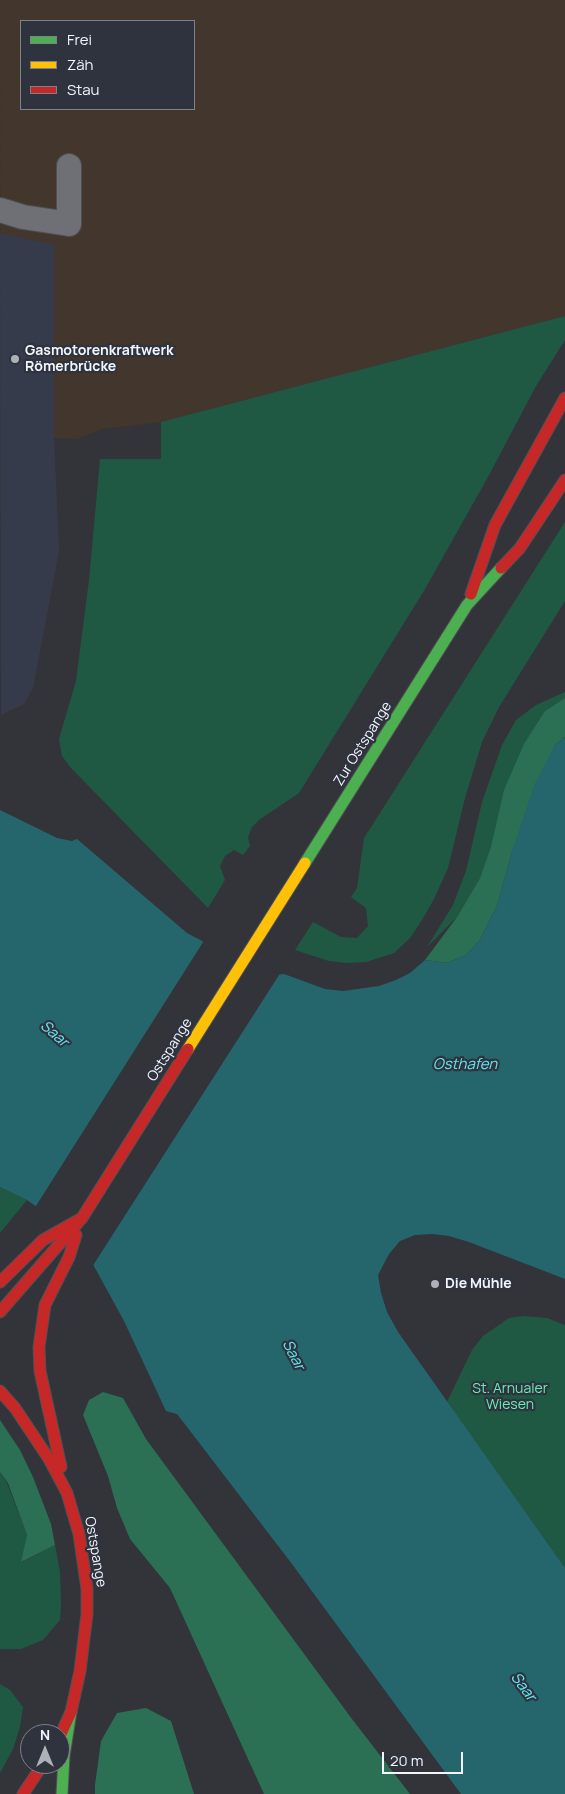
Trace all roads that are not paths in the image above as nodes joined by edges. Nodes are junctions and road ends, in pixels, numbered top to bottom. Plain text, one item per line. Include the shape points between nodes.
1 (68, 166) dead end
2 (0, 210) edge
3 (565, 398) edge
4 (565, 480) edge
5 (467, 605) junction
6 (282, 898) joint
7 (82, 1218) junction
8 (2, 1281) edge
9 (0, 1312) edge
10 (0, 1391) edge
11 (67, 1493) junction
12 (71, 1712) junction
13 (66, 1724) edge
14 (37, 1774) edge
15 (23, 1794) edge
16 (62, 1794) edge

1 - 2 street via 69,224
3 - 5 main road, Zur Ostspange via 495,525
4 - 5 main road, Zur Ostspange via 520,548
5 - 6 main road, Zur Ostspange
6 - 7 main road, Ostspange
7 - 8 main road via 43,1240
7 - 9 main road
7 - 11 main road via 69,1257 45,1305 39,1347 40,1371
10 - 11 main road, Ostspange via 49,1459
11 - 12 main road, Ostspange via 79,1534 87,1589 80,1671
12 - 13 main road, Ostspange
12 - 16 main road
14 - 15 main road

